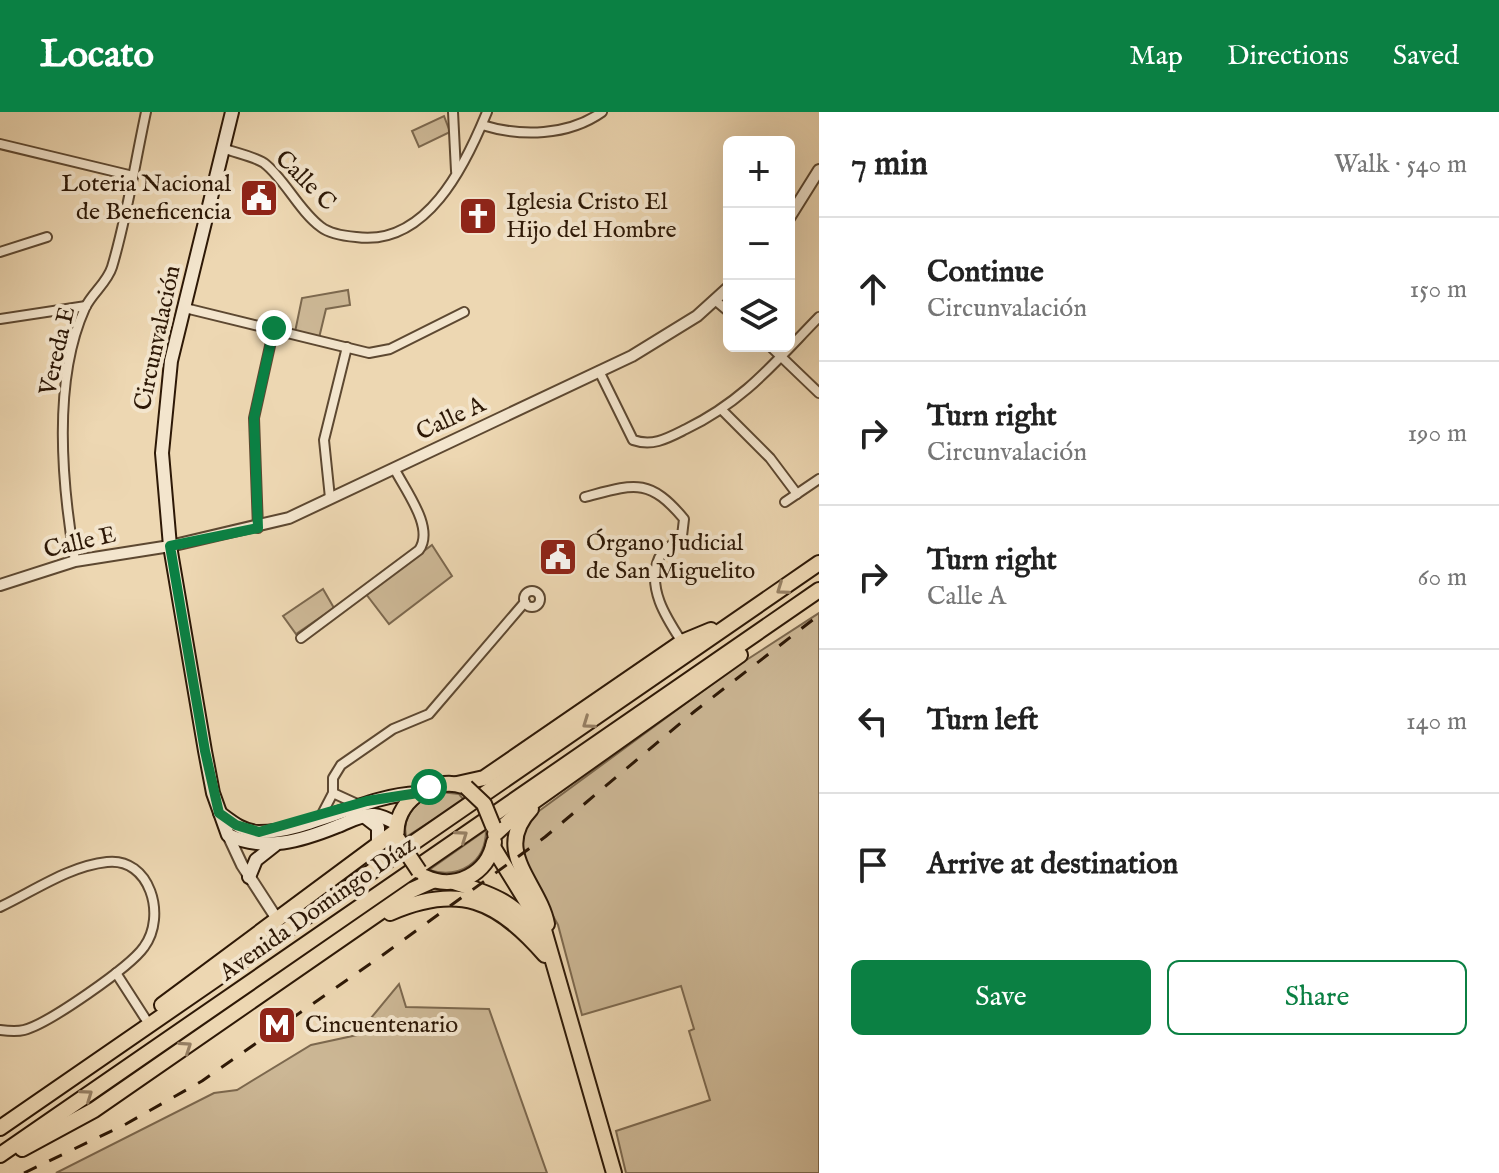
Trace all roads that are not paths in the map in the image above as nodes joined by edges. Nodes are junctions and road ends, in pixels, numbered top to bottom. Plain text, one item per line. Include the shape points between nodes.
1 (146, 112) edge
2 (232, 112) edge
3 (453, 112) edge
4 (487, 112) edge
5 (602, 112) edge
6 (482, 125) junction
7 (0, 144) edge
8 (223, 148) junction
9 (819, 170) edge
10 (456, 172) junction
11 (133, 176) junction
12 (795, 208) edge
13 (47, 237) dead end
14 (0, 252) edge
15 (723, 293) edge
16 (716, 301) junction
17 (86, 306) junction
18 (723, 307) edge
19 (185, 308) junction
20 (464, 312) dead end
21 (819, 317) edge
22 (0, 319) edge
23 (274, 328) junction
24 (347, 347) junction
25 (777, 352) edge
26 (781, 356) junction
27 (599, 371) junction
28 (819, 393) edge
29 (723, 411) junction
30 (394, 468) junction
31 (819, 479) edge
32 (797, 494) junction
33 (585, 497) dead end
34 (330, 498) junction
35 (785, 502) dead end
36 (258, 528) junction
37 (170, 546) junction
38 (75, 561) junction
39 (819, 563) edge
40 (0, 585) edge
41 (819, 590) edge
42 (525, 602) dead end
43 (800, 603) junction
44 (744, 615) junction
45 (301, 638) dead end
46 (682, 642) junction
47 (461, 786) junction
48 (333, 793) junction
49 (418, 793) junction
50 (542, 798) junction
51 (360, 810) junction
52 (219, 813) junction
53 (321, 816) junction
54 (397, 831) junction
55 (228, 835) junction
56 (494, 836) junction
57 (275, 845) junction
58 (378, 845) junction
59 (249, 877) junction
60 (432, 881) junction
61 (454, 882) junction
62 (0, 907) edge
63 (277, 919) junction
64 (364, 925) junction
65 (549, 958) junction
66 (116, 973) junction
67 (145, 1018) junction
68 (0, 1030) edge
69 (0, 1128) edge
70 (0, 1158) edge
71 (614, 1173) edge

1 - 11 street, Vereda E
2 - 8 main road, Circunvalación
3 - 10 street
4 - 6 street, Calle C
5 - 6 street via 585,123 539,133 503,132
6 - 10 street, Calle C
7 - 11 street
8 - 10 street, Calle C via 264,163 322,228 362,238 396,233 414,224
8 - 19 main road, Circunvalación
9 - 12 street
11 - 17 street, Vereda E via 112,267
13 - 14 street
15 - 16 street, Calle A
16 - 18 street
16 - 27 street, Calle A via 669,336
17 - 22 street
17 - 38 street, Vereda E via 68,376 62,440
19 - 23 street
19 - 37 main road, Circunvalación via 163,419
20 - 24 street via 390,349 369,353
21 - 26 street
23 - 24 street
23 - 36 street via 254,418
24 - 34 street via 324,440
25 - 26 street
26 - 28 street
26 - 29 street
27 - 29 street via 628,434 639,442 660,442
27 - 30 street, Calle A
29 - 32 street
30 - 34 street, Calle A
30 - 45 street via 424,527 425,543
31 - 32 street
32 - 35 street
33 - 46 street via 642,486 662,495 684,519 682,536 662,554 657,571 659,606
34 - 36 street, Calle A
36 - 37 street, Calle A
37 - 38 street, Calle E
37 - 52 main road, Circunvalación
38 - 40 street, Calle E
39 -> 44 main road, Avenida Domingo Díaz
41 - 43 main road, Avenida Domingo Díaz
42 - 48 street via 429,714 393,729 341,765 333,778
43 - 50 main road via 756,643
70 -> 43 main road, Avenida Domingo Díaz
44 - 46 main road
44 -> 69 main road, Avenida Domingo Díaz
46 - 47 main road via 484,778
47 - 49 main road via 440,784
47 - 56 main road, bridge via 484,804
48 - 51 street
48 - 53 street
49 - 51 main road
49 - 54 main road via 404,809
50 - 56 main road
50 - 65 main road via 518,827 515,844 517,862 545,911
51 - 53 main road
51 - 54 main road via 378,815
51 - 57 main road via 315,836
51 - 58 main road via 378,827
52 - 53 main road via 259,832
52 - 55 main road, Circunvalación
54 - 58 main road
54 - 60 main road, bridge via 419,871
55 - 57 main road via 254,845
55 - 59 street, Circunvalación
56 - 61 main road via 479,870
56 - 65 main road via 537,917
57 - 59 main road via 256,860
58 - 63 main road
59 - 63 street, Circunvalación
60 - 61 main road
60 - 64 main road
61 - 65 main road via 518,910
62 - 66 street via 78,869 108,861 126,863 143,875 151,891 153,929 145,947
63 - 67 main road
64 - 65 main road via 429,898 461,898 507,917
70 -> 64 main road via 94,1110
65 - 71 main road
66 - 67 street
66 - 68 street via 36,1025
67 - 69 main road

